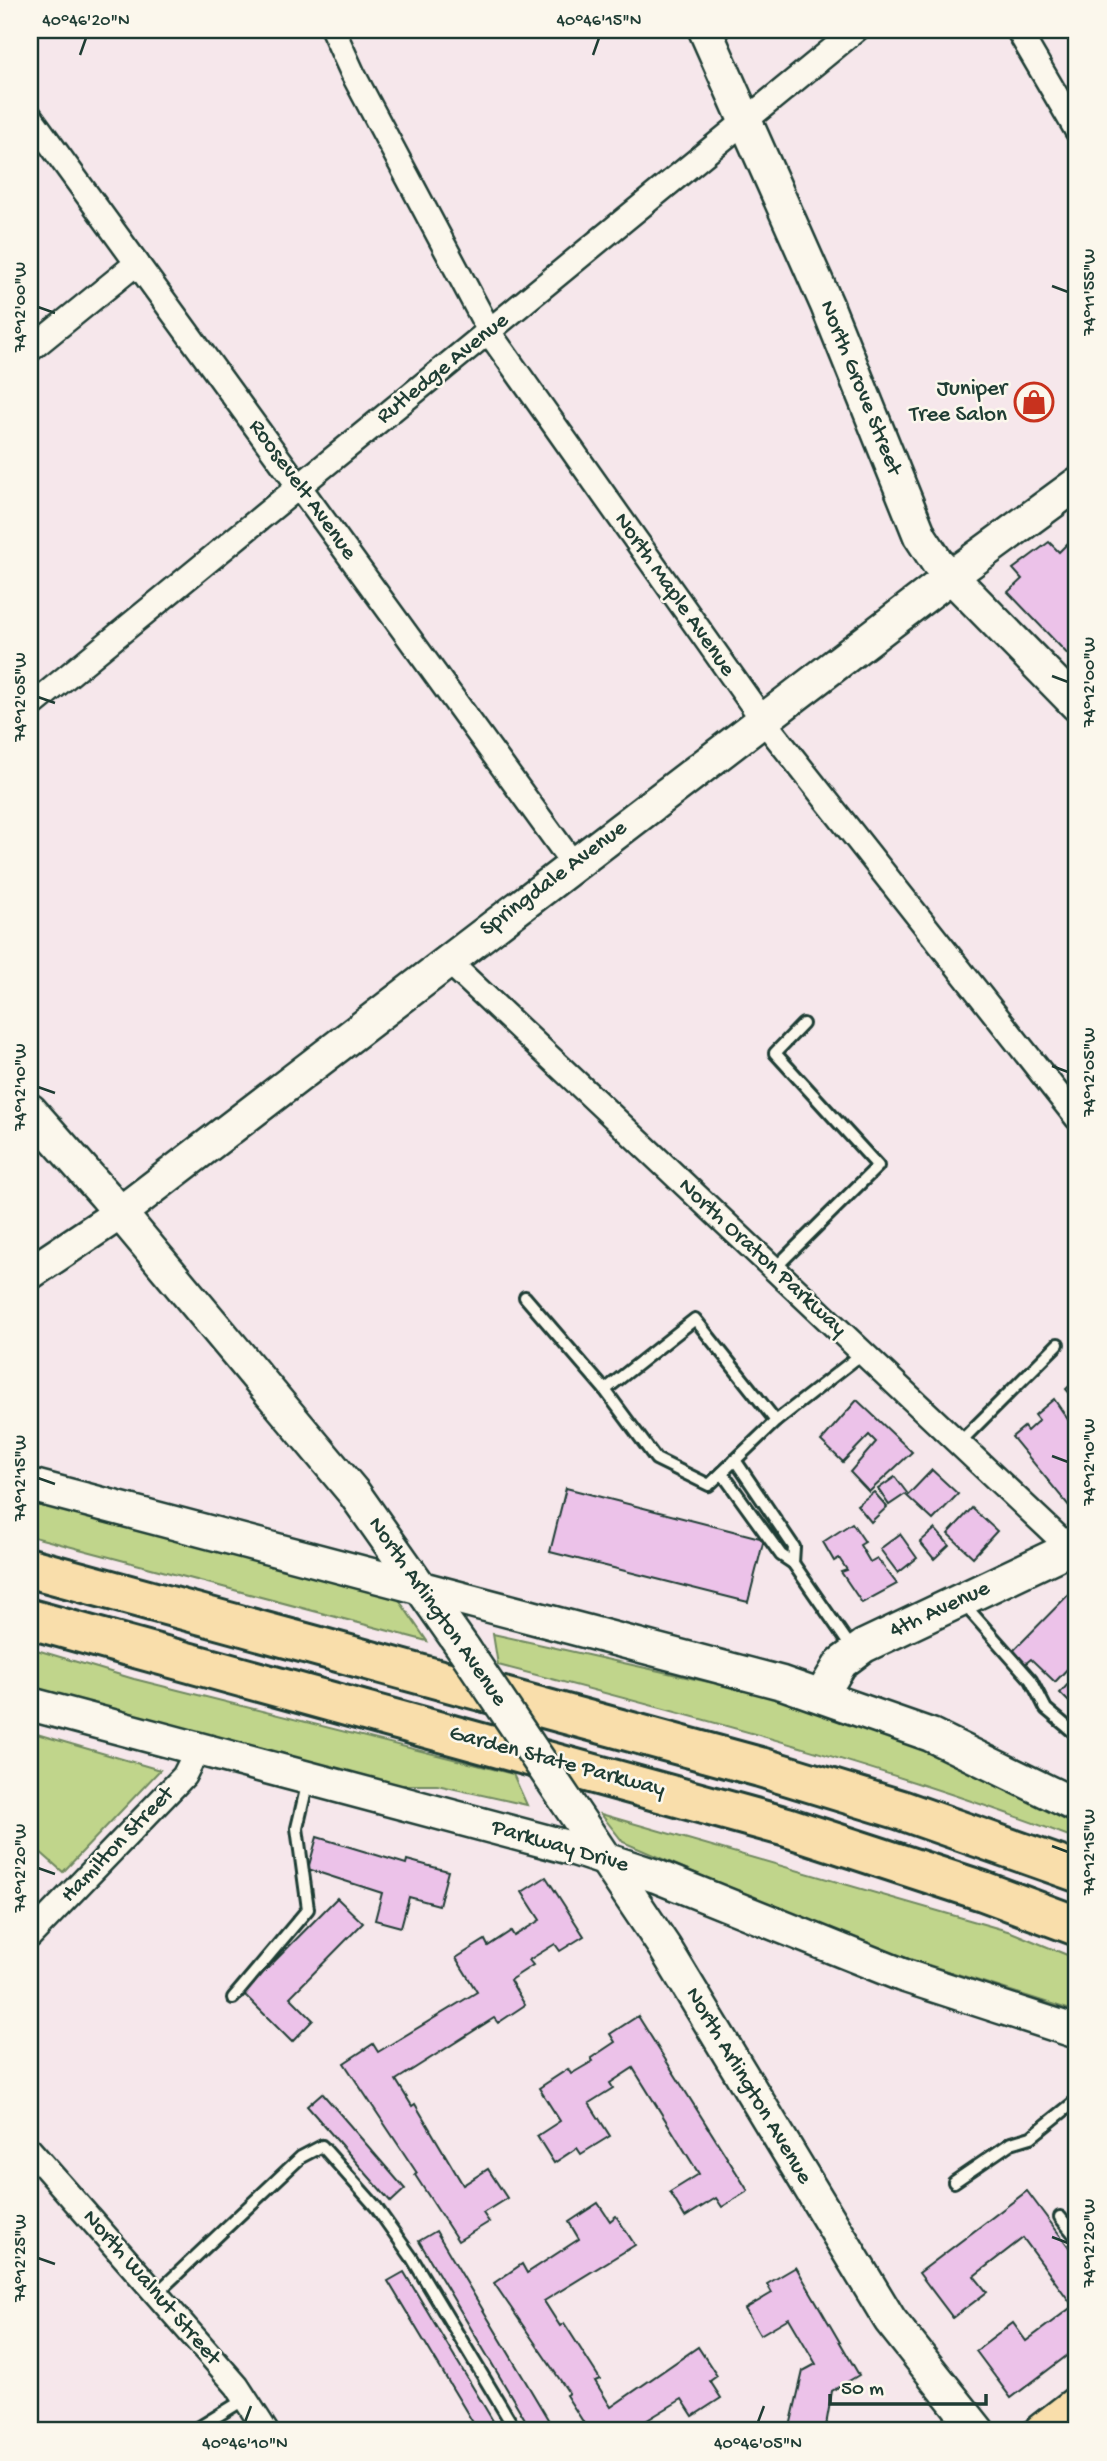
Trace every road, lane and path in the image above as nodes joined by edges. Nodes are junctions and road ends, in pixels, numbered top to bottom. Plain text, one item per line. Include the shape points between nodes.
1 (333, 30) edge
2 (705, 30) edge
3 (856, 30) edge
4 (1018, 30) edge
5 (30, 116) edge
6 (745, 119) junction
7 (1077, 131) edge
8 (137, 263) junction
9 (488, 332) junction
10 (30, 350) edge
11 (1077, 484) edge
12 (299, 487) junction
13 (950, 576) junction
14 (1077, 705) edge
15 (30, 707) edge
16 (763, 720) junction
17 (574, 864) junction
18 (448, 961) junction
19 (803, 1024) dead end
20 (30, 1110) edge
21 (1077, 1118) edge
22 (120, 1213) junction
23 (774, 1269) junction
24 (30, 1273) edge
25 (525, 1297) dead end
26 (1058, 1345) dead end
27 (863, 1353) junction
28 (604, 1390) junction
29 (776, 1421) junction
30 (959, 1443) junction
31 (735, 1460) junction
32 (722, 1473) junction
33 (30, 1485) edge
34 (1075, 1550) edge
35 (793, 1563) junction
36 (30, 1568) edge
37 (423, 1588) junction
38 (960, 1600) junction
39 (30, 1619) edge
40 (854, 1652) junction
41 (821, 1696) junction
42 (30, 1704) edge
43 (1077, 1735) edge
44 (198, 1748) junction
45 (309, 1778) junction
46 (1077, 1807) edge
47 (606, 1859) junction
48 (1077, 1872) edge
49 (1077, 1926) edge
50 (30, 1936) edge
51 (233, 1998) dead end
52 (1077, 2032) edge
53 (1077, 2100) edge
54 (30, 2150) edge
55 (954, 2182) dead end
56 (1060, 2217) dead end
57 (1077, 2238) edge
58 (156, 2294) junction
59 (245, 2399) junction
60 (1077, 2404) edge
61 (193, 2431) edge
62 (264, 2431) edge
63 (516, 2431) edge
64 (978, 2431) edge
65 (1042, 2431) edge

1 - 9 street, North Maple Avenue
2 - 6 street, North Grove Street
3 - 6 street, Rutledge Avenue
4 - 7 street
5 - 8 street, Roosevelt Avenue
6 - 9 street, Rutledge Avenue
6 - 13 street, North Grove Street via 827,305 920,536
8 - 10 street
8 - 12 street, Roosevelt Avenue
9 - 12 street, Rutledge Avenue
9 - 16 street, North Maple Avenue
11 - 13 street, Springdale Avenue
12 - 15 street, Rutledge Avenue
12 - 17 street, Roosevelt Avenue
13 - 14 street, North Grove Street
13 - 16 street, Springdale Avenue
16 - 17 street, Springdale Avenue
16 - 21 street, North Maple Avenue
17 - 18 street, Springdale Avenue
18 - 22 street, Springdale Avenue
18 - 23 street, North Oraton Parkway
19 - 23 lane via 775,1053 878,1166
20 - 22 street, North Arlington Avenue
22 - 24 street, Springdale Avenue
22 - 37 street, North Arlington Avenue via 348,1485
23 - 27 street, North Oraton Parkway
25 - 28 lane
26 - 30 lane
27 - 29 lane
27 - 30 street, North Oraton Parkway
28 - 29 lane via 695,1320
28 - 32 lane via 656,1459 709,1485
29 - 31 lane
30 - 34 street, North Oraton Parkway
31 - 32 lane
31 - 35 lane via 794,1547
32 - 35 lane via 781,1555
33 - 37 street
34 - 38 street, 4th Avenue
35 - 40 lane
36 - 48 highway via 783,1773
37 - 41 street
37 - 47 street, North Arlington Avenue, bridge
38 - 40 street, 4th Avenue
38 - 43 lane via 1031,1680 1046,1709
39 - 49 highway, Garden State Parkway via 774,1823
40 - 41 street, 4th Avenue via 834,1672
41 - 46 street via 931,1735
42 - 44 street, Parkway Drive
44 - 45 street, Parkway Drive
44 - 50 street, Hamilton Street via 176,1784
45 - 47 street, Parkway Drive
45 - 51 lane via 297,1828 308,1909
47 - 52 street, Parkway Drive via 877,1966
47 - 64 street, North Arlington Avenue via 883,2310
53 - 55 lane via 1031,2137 1011,2143
54 - 58 street, North Walnut Street
56 - 57 lane
58 - 59 street, North Walnut Street
58 - 63 lane via 301,2157 322,2146 376,2207 412,2258
59 - 61 lane
59 - 62 street, North Walnut Street
60 - 65 main road

